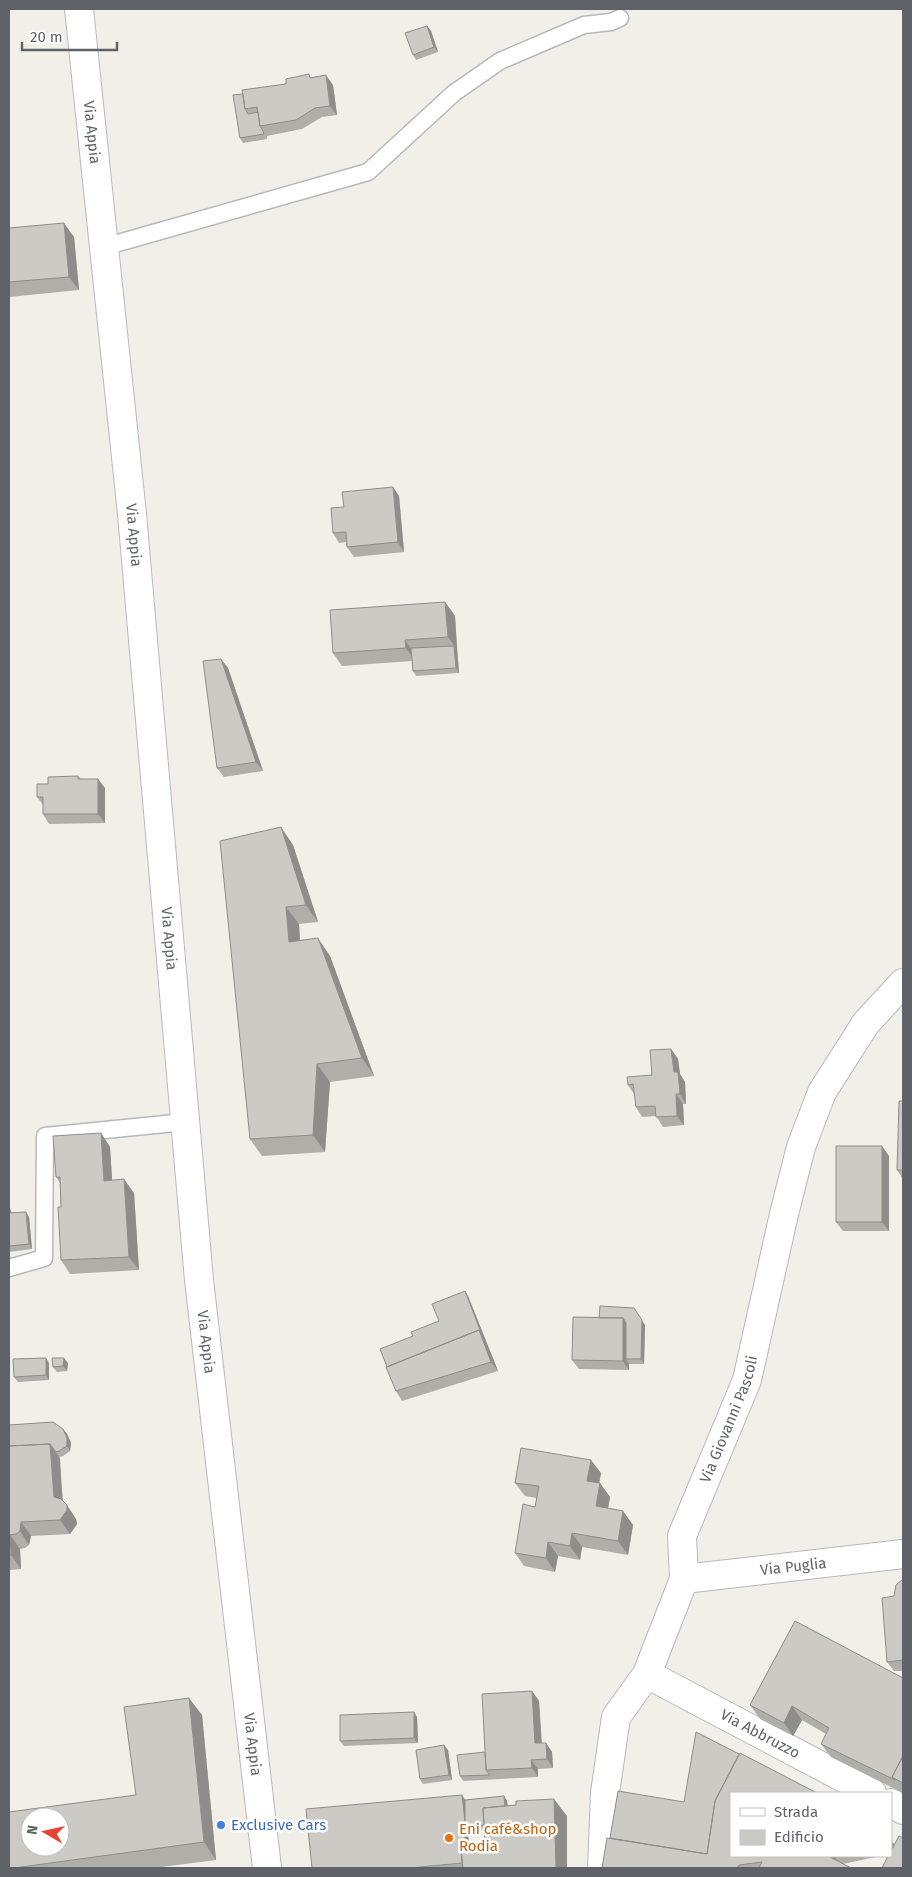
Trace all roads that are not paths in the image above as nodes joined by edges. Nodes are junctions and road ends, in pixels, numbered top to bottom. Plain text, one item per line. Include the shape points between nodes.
1 (79, 9) edge
2 (620, 18) dead end
3 (104, 247) junction
4 (903, 983) edge
5 (185, 1122) junction
6 (9, 1268) edge
7 (903, 1554) edge
8 (684, 1580) junction
9 (647, 1674) junction
10 (870, 1792) edge
11 (892, 1804) edge
12 (903, 1810) edge
13 (267, 1868) edge
14 (602, 1868) edge

1 - 3 main road, Via Appia
2 - 3 lane via 584,25 500,61 454,94 368,172
3 - 5 main road, Via Appia via 132,514
4 - 8 main road, Via Giovanni Pascoli via 866,1023 822,1092 801,1147 747,1380 682,1536
5 - 6 lane via 45,1136 44,1258
5 - 13 main road, Via Appia via 199,1280
7 - 8 main road, Via Puglia
8 - 9 main road, Via Giovanni Pascoli
9 - 10 main road, Via Abbruzzo
9 - 14 main road, Via Giovanni Pascoli via 616,1717 605,1793
11 - 12 main road

